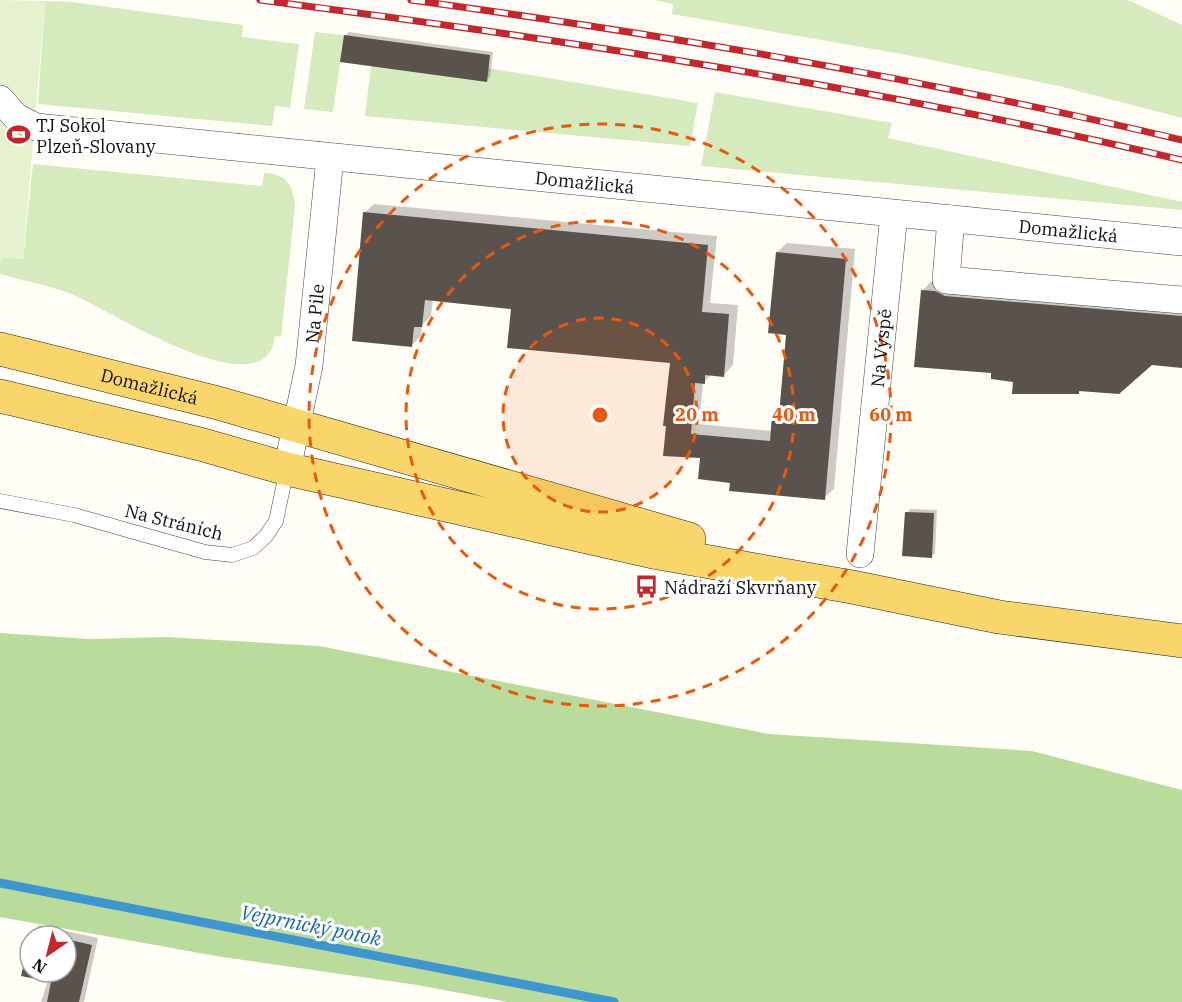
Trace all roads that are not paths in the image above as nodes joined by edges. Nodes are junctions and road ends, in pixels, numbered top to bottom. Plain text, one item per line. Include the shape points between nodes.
1 (0, 99) edge
2 (330, 158) junction
3 (894, 214) junction
4 (951, 219) junction
5 (1182, 242) edge
6 (1182, 300) edge
7 (0, 349) edge
8 (0, 396) edge
9 (296, 427) junction
10 (287, 469) junction
11 (0, 501) edge
12 (860, 554) dead end
13 (852, 586) junction
14 (1182, 641) edge

1 - 2 street, Domažlická via 16,117 36,128
2 - 3 street, Domažlická
2 - 9 street, Na Pile via 309,366
3 - 4 street, Domažlická
3 - 12 street, Na Výspě
4 - 5 street, Domažlická
4 - 6 street via 946,280
7 - 9 main road, Domažlická via 218,403
8 - 10 main road, Domažlická
9 - 10 street, Na Pile
9 - 13 main road, Domažlická
10 - 11 lane, Na Stráních via 276,520 266,536 253,548 232,555 205,552 74,515
10 - 13 main road, Domažlická via 653,552
13 - 14 main road, Domažlická via 999,617

